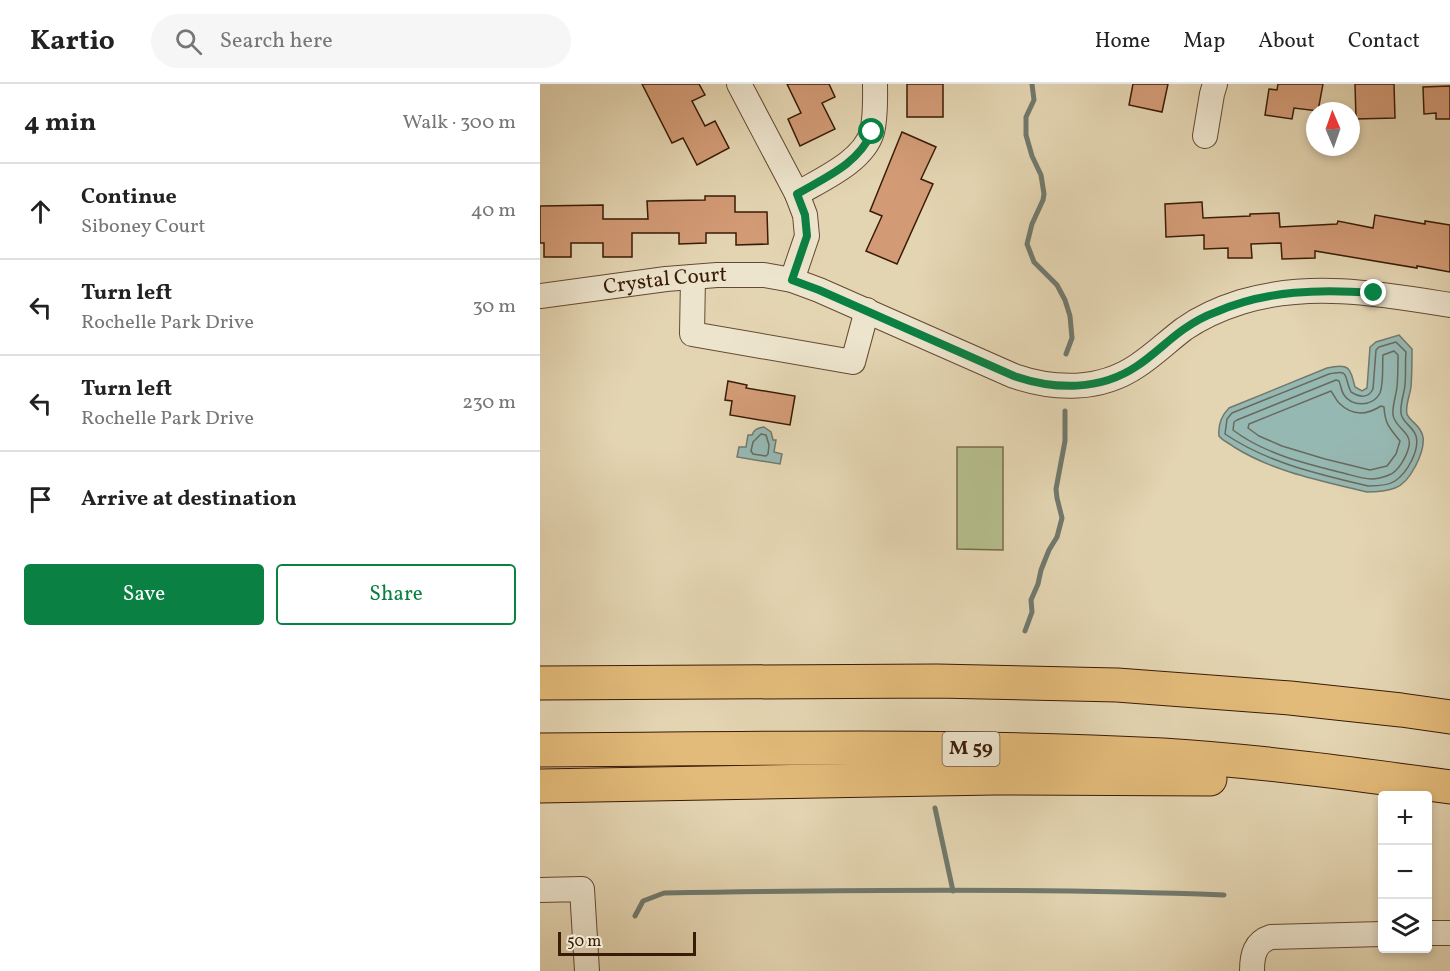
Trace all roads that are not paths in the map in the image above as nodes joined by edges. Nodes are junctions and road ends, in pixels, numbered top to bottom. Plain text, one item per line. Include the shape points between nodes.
1 (739, 84) edge
2 (875, 84) edge
3 (1215, 84) edge
4 (1205, 136) dead end
5 (797, 194) junction
6 (693, 277) junction
7 (792, 280) junction
8 (540, 296) edge
9 (1450, 305) edge
10 (867, 310) junction
11 (540, 682) edge
12 (1450, 717) edge
13 (540, 750) edge
14 (1401, 780) junction
15 (540, 786) edge
16 (1450, 787) edge
17 (540, 890) edge
18 (1432, 933) edge
19 (1450, 933) edge
20 (1378, 934) edge
21 (587, 971) edge
22 (1252, 971) edge

1 - 5 street
2 - 5 street via 872,132 867,143 843,167
3 - 4 street
5 - 7 street via 807,236
6 - 7 street, Crystal Court via 764,275
6 - 8 street, Crystal Court
6 - 10 street via 692,334 853,362
7 - 10 street, Crystal Court
9 - 10 street, Crystal Court via 1355,292 1265,296 1201,318 1136,367 1117,376 1074,386 1014,376
11 - 12 highway via 1107,684 1233,692
13 - 14 highway, M 59 via 1076,751 1225,760
14 - 15 highway via 994,778
14 - 16 highway, M 59
17 - 21 street via 582,889
18 - 19 street
20 - 22 street via 1264,939 1253,954

